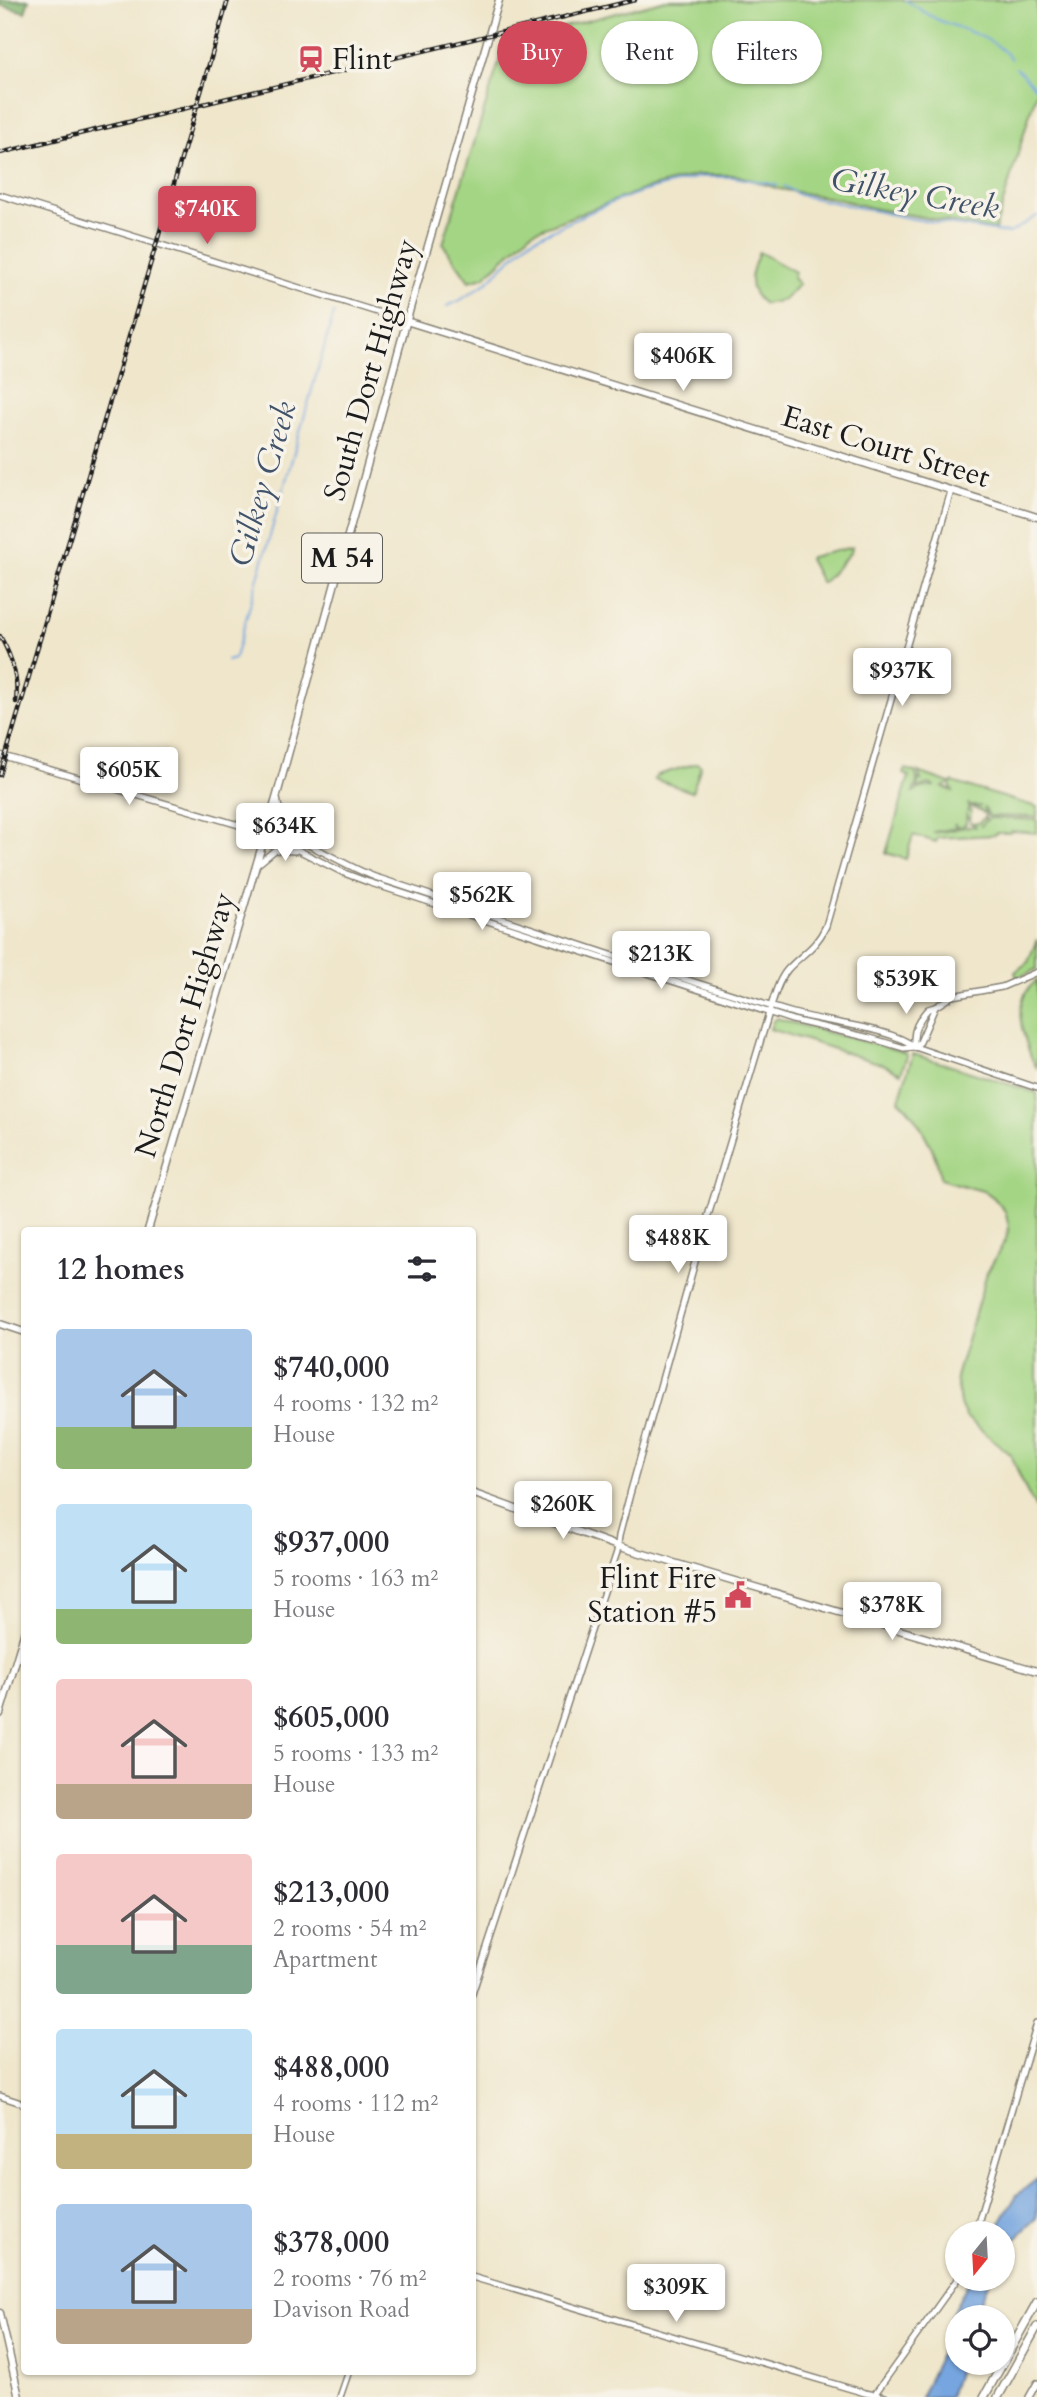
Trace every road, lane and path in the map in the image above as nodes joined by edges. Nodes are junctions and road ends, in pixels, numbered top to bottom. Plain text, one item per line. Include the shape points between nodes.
1 (499, 0) edge
2 (0, 195) edge
3 (406, 321) junction
4 (951, 491) junction
5 (1037, 517) edge
6 (0, 755) edge
7 (277, 795) junction
8 (266, 833) junction
9 (300, 842) junction
10 (312, 856) junction
11 (255, 870) junction
12 (377, 878) junction
13 (380, 885) junction
14 (1037, 972) edge
15 (770, 1009) junction
16 (915, 1047) junction
17 (1037, 1088) edge
18 (149, 1227) edge
19 (0, 1324) edge
20 (21, 1331) edge
21 (476, 1494) edge
22 (617, 1546) junction
23 (21, 1644) edge
24 (1037, 1671) edge
25 (0, 1714) edge
26 (476, 1982) edge
27 (1037, 2023) edge
28 (0, 2096) edge
29 (21, 2103) edge
30 (979, 2221) edge
31 (476, 2278) edge
32 (949, 2291) edge
33 (1037, 2302) edge
34 (0, 2313) edge
35 (1037, 2327) edge
36 (348, 2375) edge
37 (1037, 2383) edge
38 (874, 2395) junction
39 (19, 2397) edge
40 (340, 2397) edge
41 (885, 2397) edge
42 (984, 2397) edge
43 (998, 2397) edge
44 (1030, 2397) edge

1 - 3 main road, South Dort Highway / M 54
2 - 3 street, East Court Street
3 - 4 main road, East Court Street
3 - 7 main road, South Dort Highway / M 54
4 - 5 main road, East Court Street
4 - 15 street via 826,926 809,952 787,970
6 - 8 street
7 - 8 main road, South Dort Highway / M 54
7 - 9 street via 282,824
8 - 9 street
8 - 10 street
8 - 11 main road, North Dort Highway / M 54
9 - 12 street
10 - 11 street via 279,849
10 - 13 street
11 - 18 main road, North Dort Highway / M 54
12 - 13 street
12 - 15 street
13 - 15 street
14 - 16 street via 1002,987 958,994 928,1009 912,1037
15 - 16 street via 904,1048
15 - 22 street
16 - 17 street
19 - 20 main road
21 - 22 main road
22 - 24 main road
22 - 26 street
23 - 25 main road
27 - 30 street
28 - 29 street
31 - 38 street
32 - 38 street
33 - 42 highway
34 - 39 main road
35 - 43 highway
36 - 40 street
37 - 44 street
38 - 41 street

